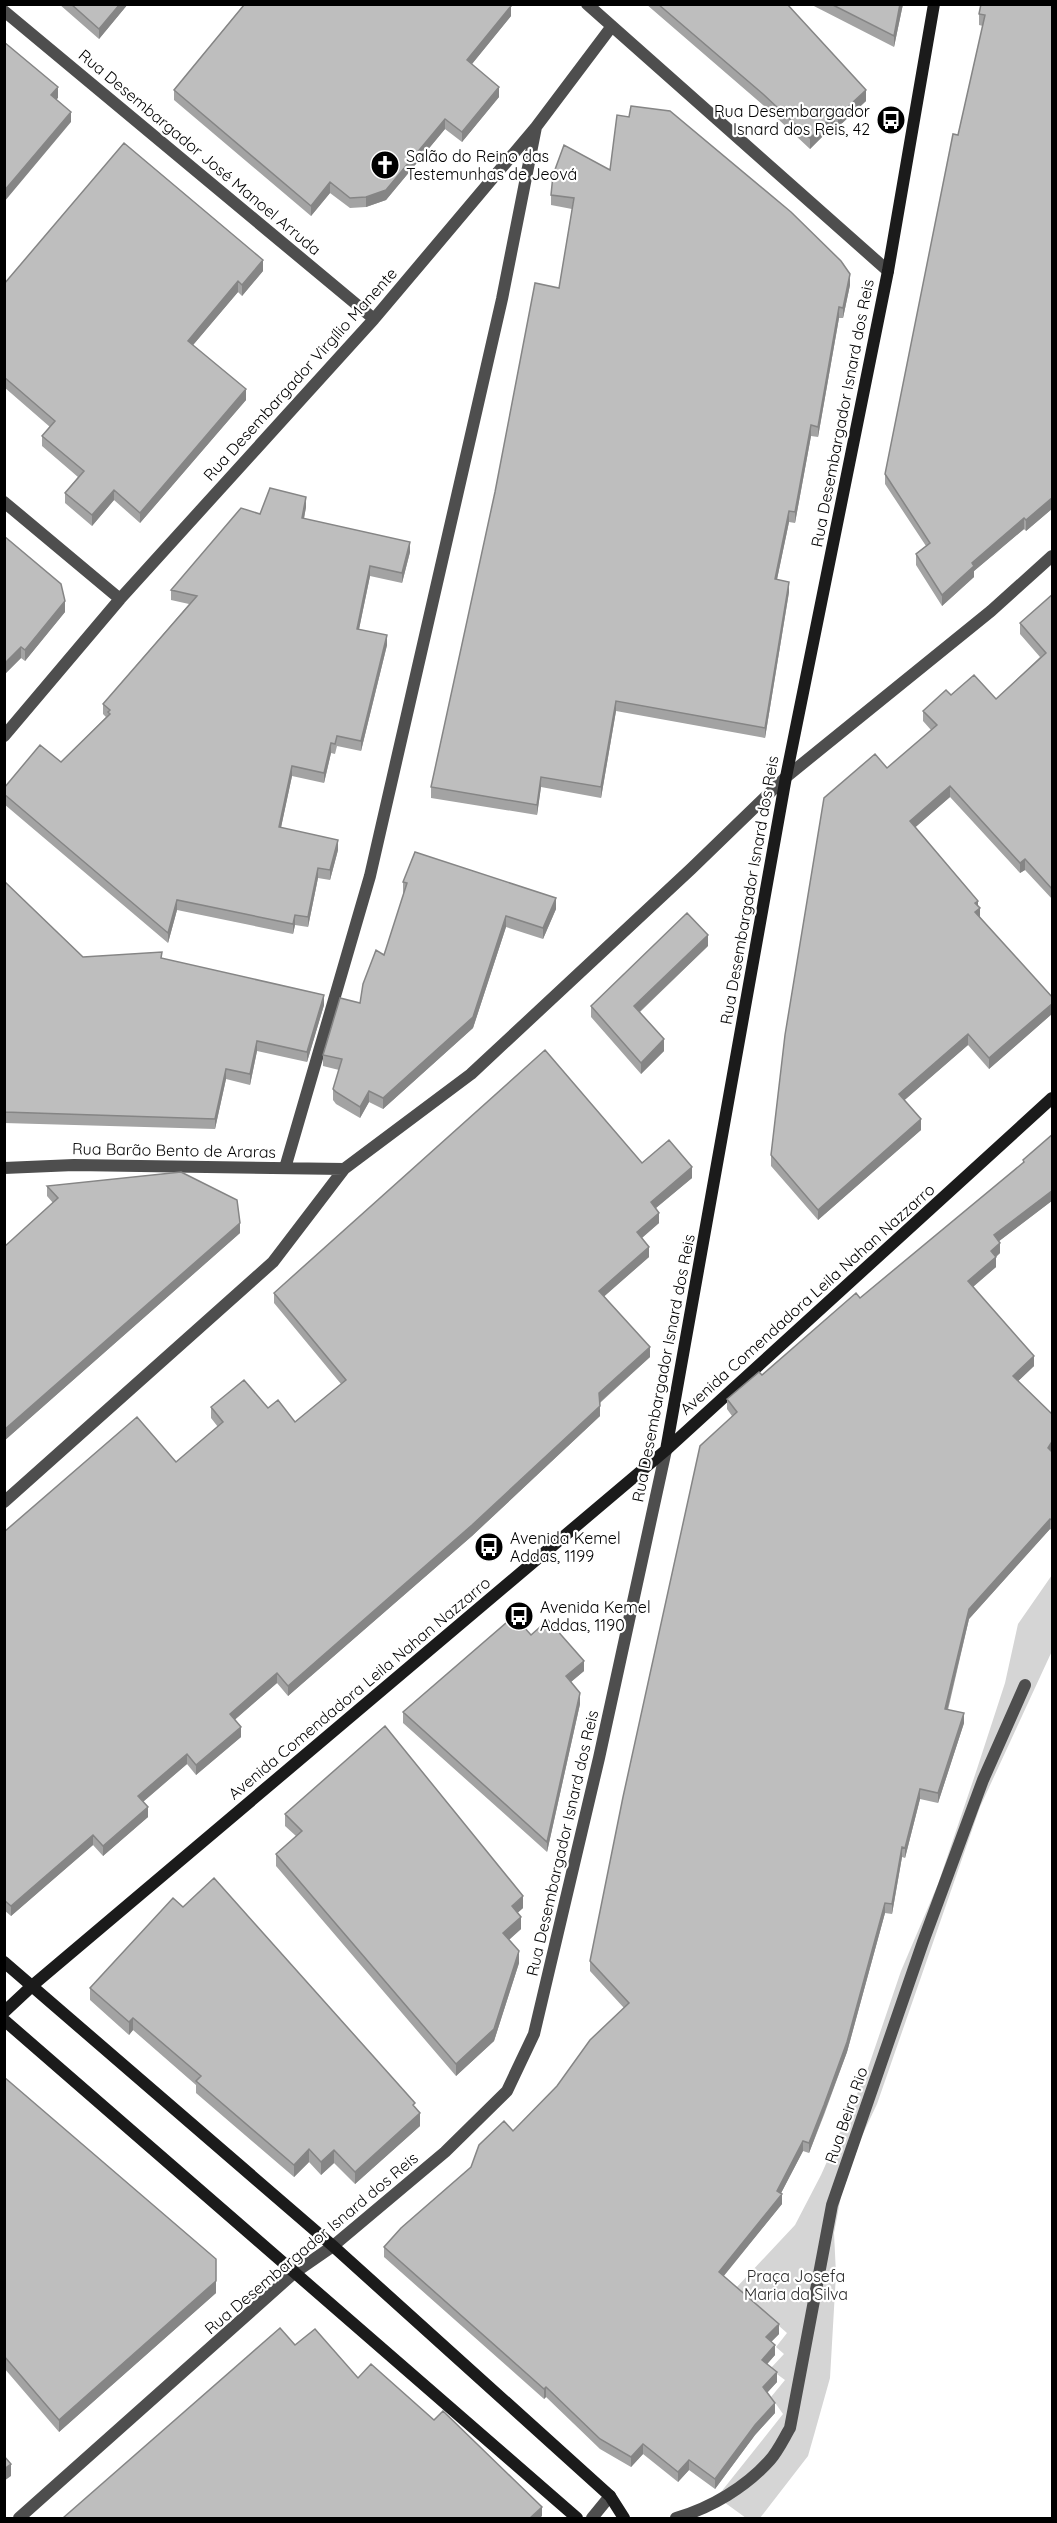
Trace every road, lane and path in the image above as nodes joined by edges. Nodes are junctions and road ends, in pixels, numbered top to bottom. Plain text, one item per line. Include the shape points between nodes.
1 (587, 4) edge
2 (934, 4) edge
3 (4, 11) edge
4 (612, 26) junction
5 (536, 127) junction
6 (888, 271) junction
7 (374, 319) junction
8 (4, 502) edge
9 (1053, 556) edge
10 (120, 599) junction
11 (4, 736) edge
12 (786, 777) junction
13 (1053, 1098) edge
14 (4, 1168) edge
15 (285, 1168) junction
16 (344, 1169) junction
17 (666, 1450) junction
18 (4, 1502) edge
19 (1024, 1684) dead end
20 (4, 1962) edge
21 (33, 1985) junction
22 (4, 2012) edge
23 (4, 2020) edge
24 (333, 2246) junction
25 (294, 2273) junction
26 (610, 2496) junction
27 (19, 2518) edge
28 (577, 2518) edge
29 (592, 2518) edge
30 (624, 2518) edge
31 (676, 2518) edge

1 - 4 street
2 - 6 main road, Rua Desembargador Isnard dos Reis
3 - 7 street, Rua Desembargador José Manoel Arruda
4 - 5 street, Rua Desembargador Virgílio Manente
4 - 6 street
5 - 7 street, Rua Desembargador Virgílio Manente
5 - 15 street via 502,299 370,876
6 - 12 main road, Rua Desembargador Isnard dos Reis
7 - 10 street, Rua Desembargador Virgílio Manente
8 - 10 street
9 - 12 street
10 - 11 street, Rua Desembargador Virgílio Manente
12 - 16 street via 471,1074
12 - 17 main road, Rua Desembargador Isnard dos Reis
13 - 17 main road, Avenida Comendadora Leila Nahan Nazzarro
14 - 15 street, Rua Barão Bento de Araras
15 - 16 street, Rua Barão Bento de Araras
16 - 18 street via 273,1262
17 - 21 main road, Avenida Comendadora Leila Nahan Nazzarro
17 - 24 street, Rua Desembargador Isnard dos Reis via 534,2034 507,2091 445,2152
19 - 31 street, Rua Beira Rio via 931,1920 832,2205 790,2428 771,2459 732,2492
20 - 21 main road
21 - 22 main road, Avenida Comendadora Leila Nahan Nazzarro
21 - 24 main road
23 - 25 main road
24 - 25 street, Rua Desembargador Isnard dos Reis
24 - 26 main road
25 - 27 street, Rua Desembargador Isnard dos Reis
25 - 28 main road
26 - 29 street
26 - 30 main road

